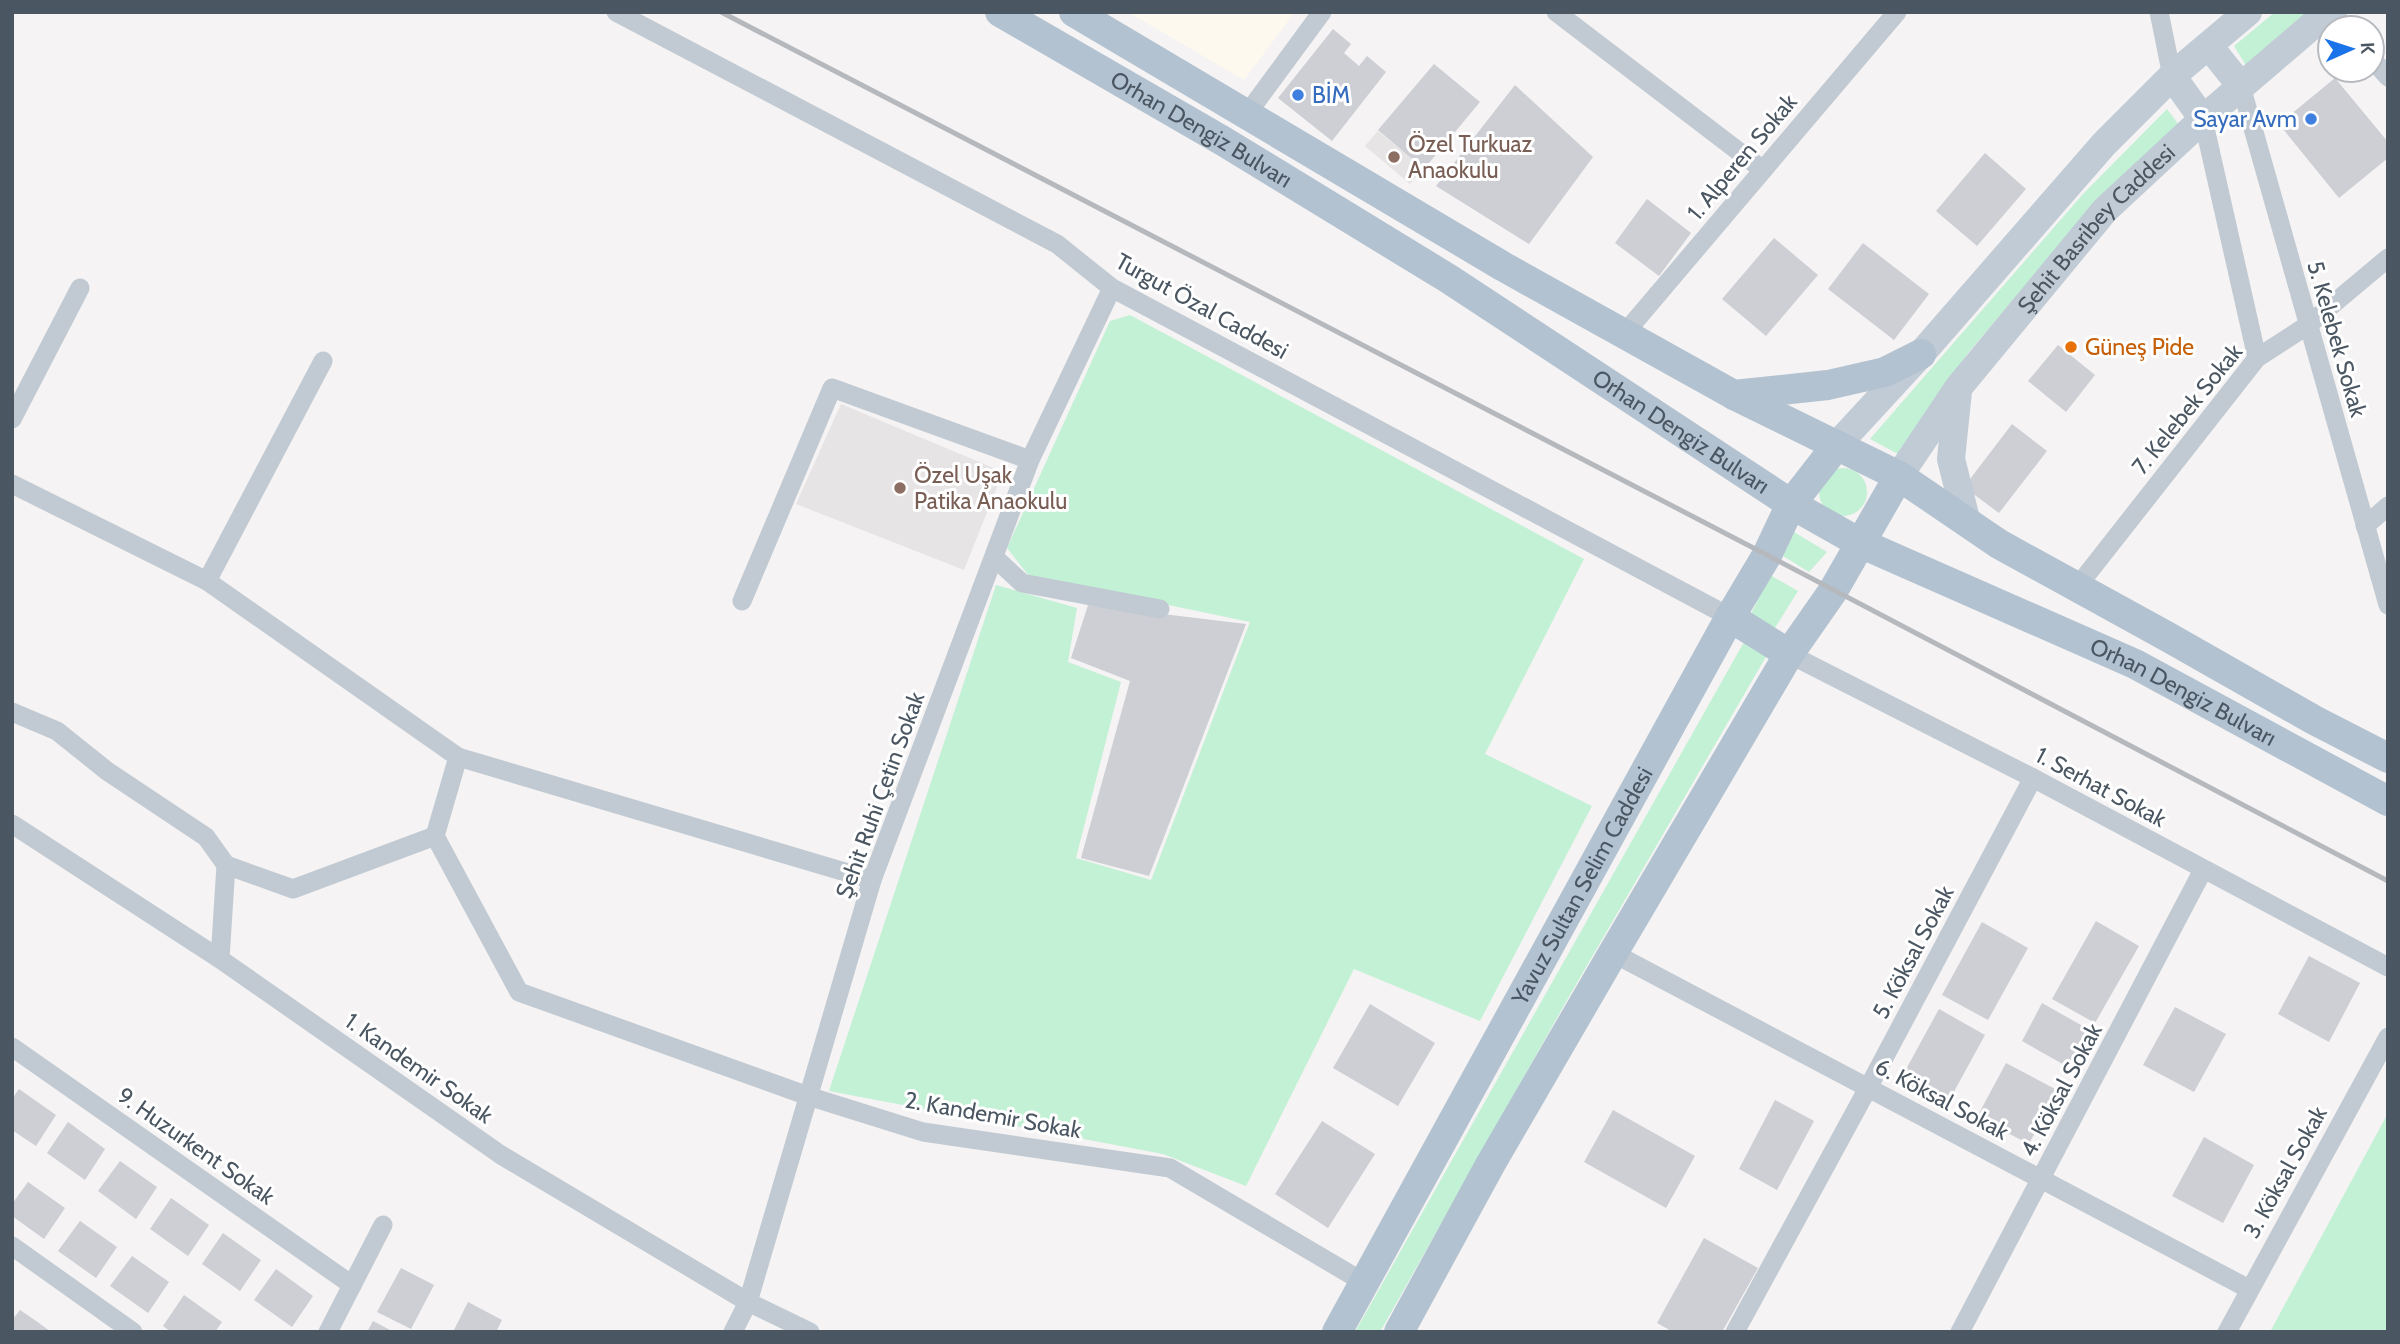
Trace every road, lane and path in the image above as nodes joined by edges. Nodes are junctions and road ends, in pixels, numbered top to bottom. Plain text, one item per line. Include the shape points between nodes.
1 (616, 12) edge
2 (1000, 12) edge
3 (1074, 12) edge
4 (1322, 12) edge
5 (1897, 12) edge
6 (2159, 12) edge
7 (2248, 12) edge
8 (2330, 12) edge
9 (1569, 16) edge
10 (2209, 46) junction
11 (2172, 76) junction
12 (2241, 86) junction
13 (1247, 114) junction
14 (2203, 119) junction
15 (1763, 170) junction
16 (2388, 258) edge
17 (80, 288) dead end
18 (1112, 288) junction
19 (2308, 325) junction
20 (1624, 334) junction
21 (1921, 354) junction
22 (2257, 358) junction
23 (323, 361) dead end
24 (1958, 388) junction
25 (1734, 395) junction
26 (12, 419) edge
27 (1837, 445) junction
28 (1030, 460) junction
29 (1899, 476) junction
30 (12, 484) edge
31 (1791, 505) junction
32 (2388, 506) edge
33 (1967, 523) junction
34 (2365, 526) junction
35 (1860, 543) junction
36 (995, 558) junction
37 (207, 581) junction
38 (2077, 587) junction
39 (742, 601) dead end
40 (2388, 605) edge
41 (1160, 609) dead end
42 (1730, 617) junction
43 (1789, 654) junction
44 (12, 712) edge
45 (458, 757) junction
46 (2387, 757) edge
47 (2033, 778) junction
48 (2388, 801) edge
49 (12, 824) edge
50 (435, 836) junction
51 (226, 865) junction
52 (2203, 870) junction
53 (872, 880) junction
54 (1613, 953) junction
55 (220, 959) junction
56 (2388, 967) edge
57 (2388, 1037) edge
58 (12, 1047) edge
59 (1868, 1088) junction
60 (808, 1096) junction
61 (2042, 1179) junction
62 (383, 1224) dead end
63 (12, 1246) edge
64 (1365, 1283) junction
65 (352, 1285) junction
66 (2249, 1289) junction
67 (748, 1302) junction
68 (133, 1332) edge
69 (328, 1332) edge
70 (733, 1332) edge
71 (810, 1332) edge
72 (1337, 1332) edge
73 (1399, 1332) edge
74 (1735, 1332) edge
75 (1960, 1332) edge
76 (2227, 1332) edge

1 - 18 street, Turgut Özal Caddesi via 1057,244
2 - 31 main road, Orhan Dengiz Bulvarı via 1449,279
3 - 13 main road, Orhan Dengiz Bulvarı
4 - 13 street
5 - 15 street, 1. Alperen Sokak
6 - 11 street
7 - 10 street
8 - 12 street, Şehit Basribey Caddesi
9 - 15 street
10 - 11 street
10 - 12 street
11 - 14 street
11 - 21 street via 2104,144
12 - 14 street, Şehit Basribey Caddesi
12 - 19 street, 5. Kelebek Sokak
13 - 20 main road, Orhan Dengiz Bulvarı
14 - 22 street
14 - 24 street, Şehit Basribey Caddesi via 2105,210
15 - 20 street, 1. Alperen Sokak
16 - 19 street, 7. Kelebek Sokak
17 - 26 street
18 - 28 street, Şehit Ruhi Çetin Sokak
18 - 42 street, Turgut Özal Caddesi
19 - 22 street, 7. Kelebek Sokak
19 - 34 street, 5. Kelebek Sokak
20 - 25 main road, Orhan Dengiz Bulvarı
21 - 25 main road via 1885,372 1828,385
21 - 27 street
22 - 38 street, 7. Kelebek Sokak
23 - 37 street
24 - 29 street, Şehit Basribey Caddesi
24 - 33 street via 1951,459
25 - 27 main road, Orhan Dengiz Bulvarı
27 - 29 main road, Orhan Dengiz Bulvarı
27 - 31 main road, Yavuz Sultan Selim Caddesi
28 - 36 street, Şehit Ruhi Çetin Sokak
28 - 39 street via 832,388
29 - 33 main road, Orhan Dengiz Bulvarı
29 - 35 main road
30 - 37 street
31 - 35 main road, Orhan Dengiz Bulvarı
31 - 42 main road, Yavuz Sultan Selim Caddesi
32 - 34 street
33 - 38 main road, Orhan Dengiz Bulvarı
34 - 40 street, 5. Kelebek Sokak
35 - 43 main road
35 - 48 main road, Orhan Dengiz Bulvarı via 2135,664
36 - 41 street via 1022,583
36 - 53 street, Şehit Ruhi Çetin Sokak
37 - 45 street
38 - 46 main road, Orhan Dengiz Bulvarı
42 - 43 main road
42 - 64 main road, Yavuz Sultan Selim Caddesi
43 - 47 street, 1. Serhat Sokak
43 - 54 main road
44 - 51 street via 57,731 107,771 206,837
45 - 50 street
45 - 53 street
47 - 52 street, 1. Serhat Sokak
47 - 59 street, 5. Köksal Sokak
49 - 55 street, 1. Kandemir Sokak
50 - 51 street via 293,889
50 - 60 street, 2. Kandemir Sokak via 519,992
51 - 55 street
52 - 56 street, 1. Serhat Sokak
52 - 61 street, 4. Köksal Sokak
53 - 60 street, Şehit Ruhi Çetin Sokak
54 - 59 street, 6. Köksal Sokak
54 - 73 main road
55 - 67 street, 1. Kandemir Sokak via 501,1156
57 - 66 street, 3. Köksal Sokak
58 - 65 street, 9. Huzurkent Sokak
59 - 61 street, 6. Köksal Sokak
59 - 74 street, 5. Köksal Sokak
60 - 64 street, 2. Kandemir Sokak via 923,1132 1170,1168
60 - 67 street, Şehit Ruhi Çetin Sokak
61 - 66 street, 6. Köksal Sokak
61 - 75 street, 4. Köksal Sokak
62 - 65 street
63 - 68 street
64 - 72 main road, Yavuz Sultan Selim Caddesi
65 - 69 street
66 - 76 street, 3. Köksal Sokak
67 - 70 street, Şehit Ruhi Çetin Sokak
67 - 71 street, 1. Kandemir Sokak

